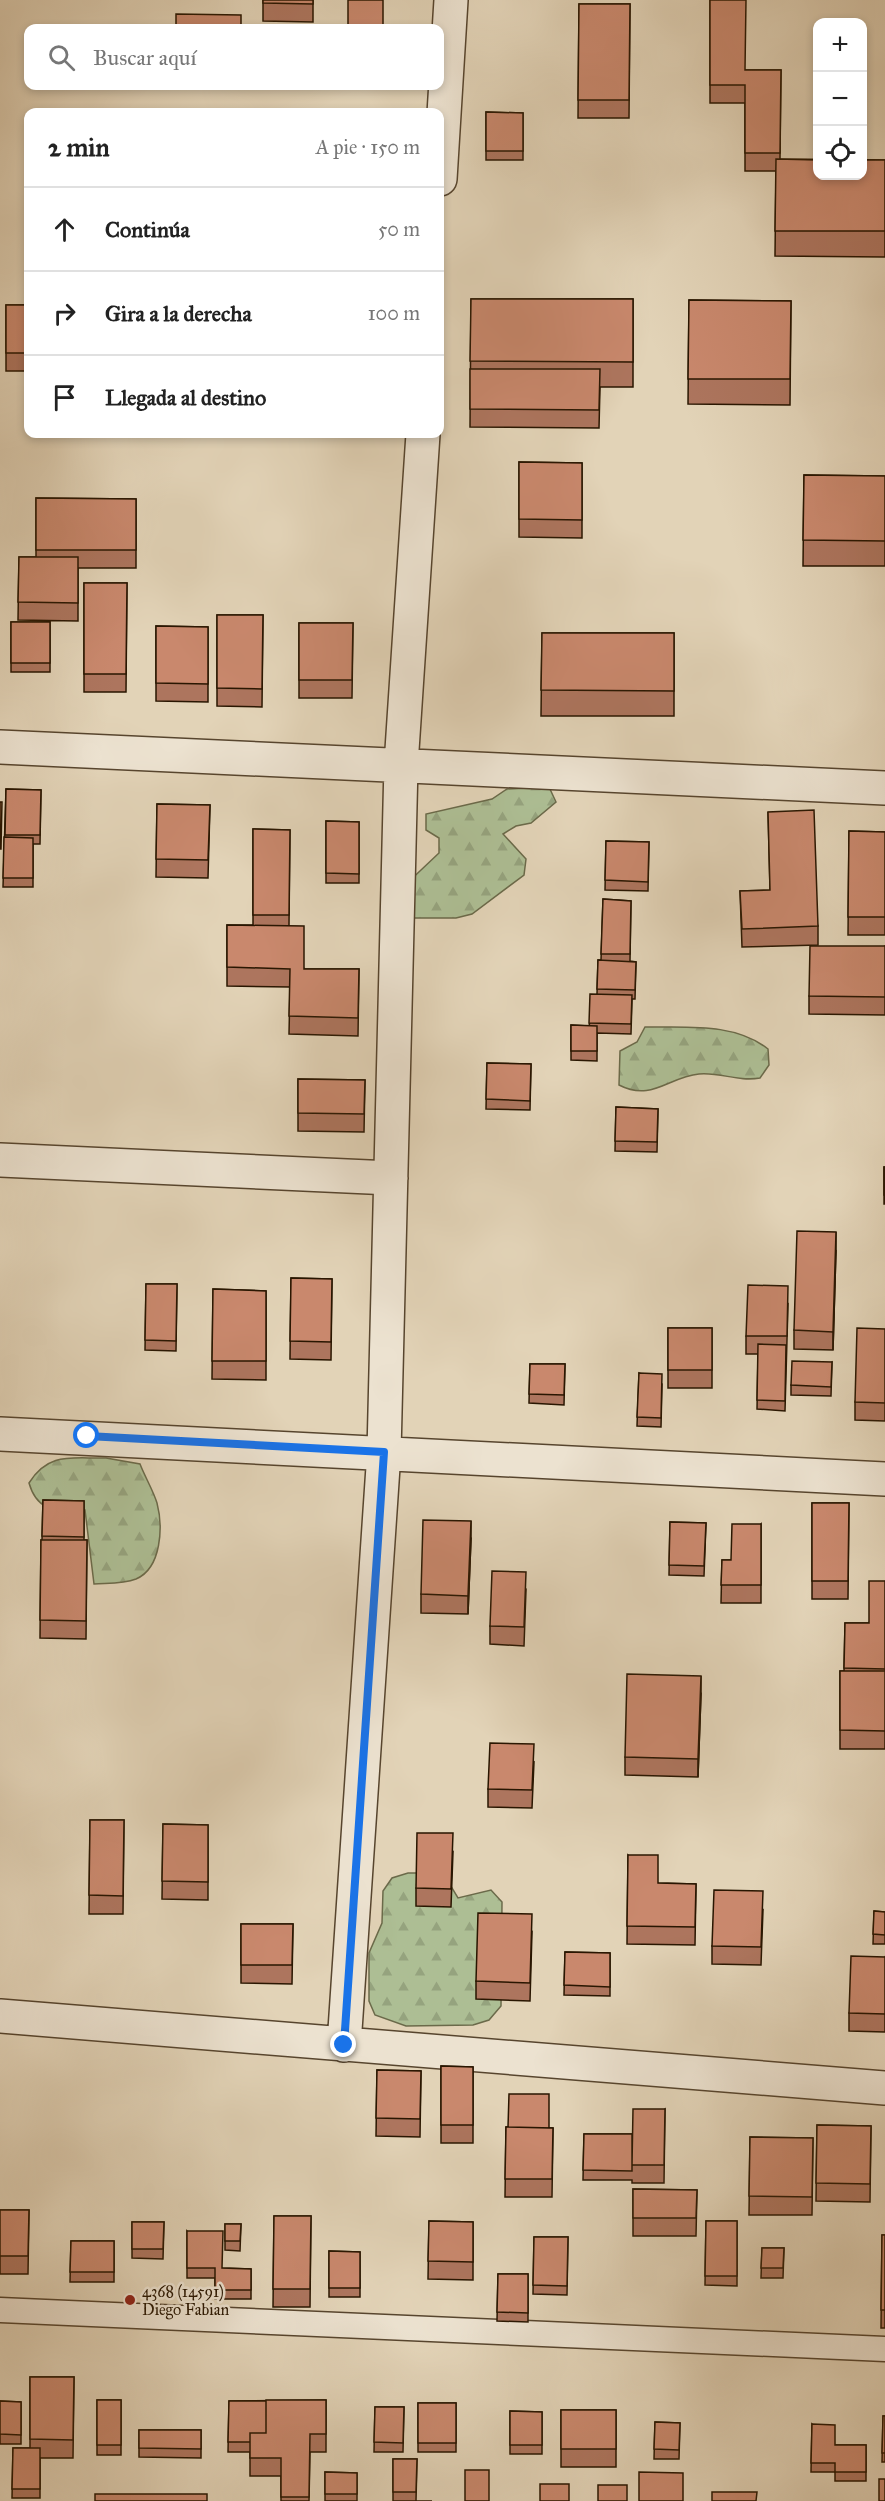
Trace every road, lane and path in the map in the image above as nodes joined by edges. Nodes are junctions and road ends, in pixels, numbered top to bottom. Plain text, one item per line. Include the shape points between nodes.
1 (451, 0) edge
2 (444, 114) edge
3 (423, 438) edge
4 (0, 747) edge
5 (401, 765) junction
6 (885, 788) edge
7 (0, 1160) edge
8 (391, 1178) junction
9 (0, 1434) edge
10 (384, 1452) junction
11 (885, 1479) edge
12 (0, 2016) edge
13 (344, 2045) junction
14 (885, 2088) edge
15 (0, 2310) edge
16 (885, 2349) edge

1 - 2 street
3 - 5 street
4 - 5 street
5 - 6 street
5 - 8 street
7 - 8 street
8 - 10 street
9 - 10 street
10 - 11 street
10 - 13 street
12 - 13 street
13 - 14 street
15 - 16 lane

